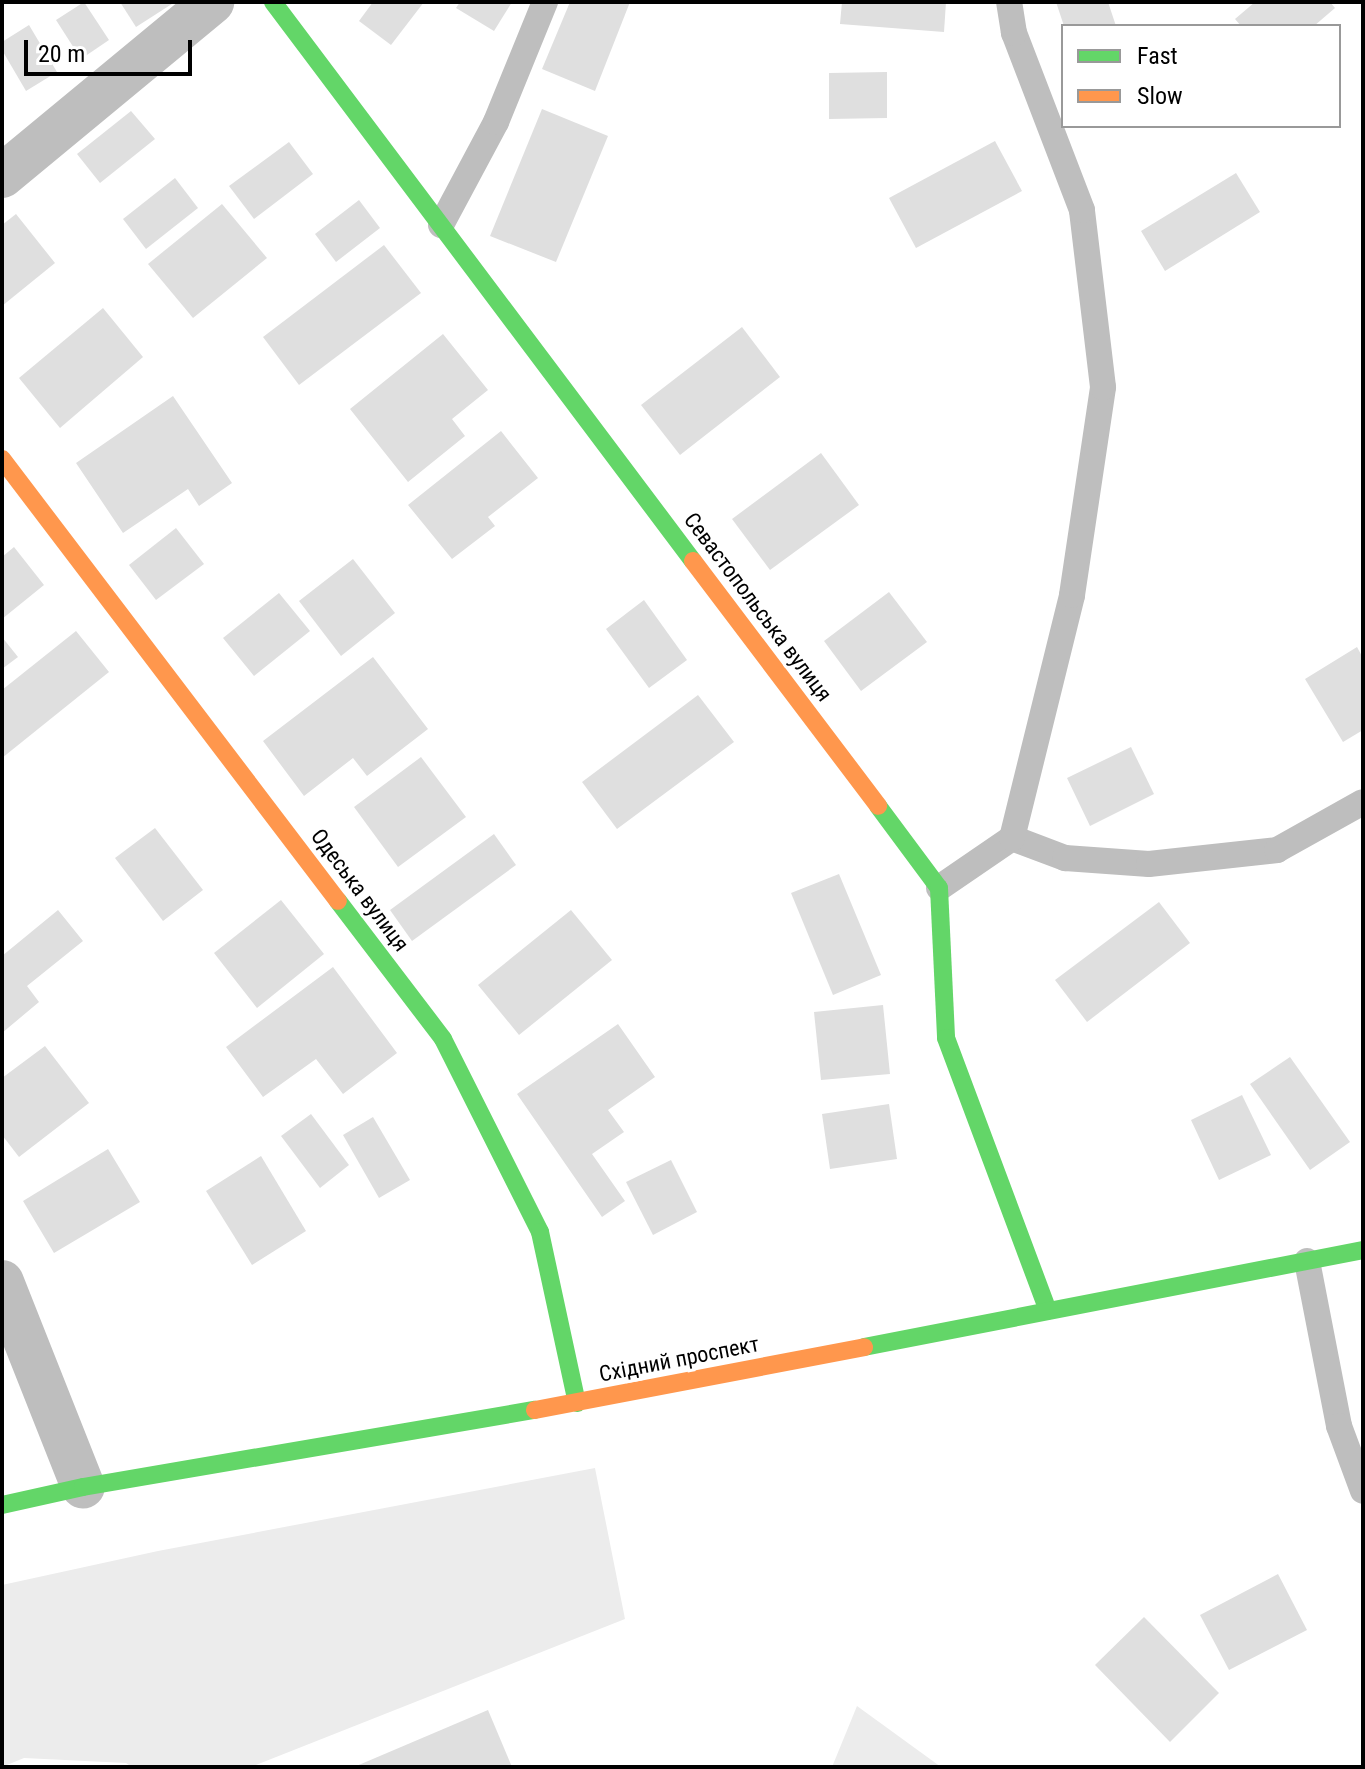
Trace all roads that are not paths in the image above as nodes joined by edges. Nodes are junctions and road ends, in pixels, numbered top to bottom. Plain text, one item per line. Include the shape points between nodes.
1 (212, 2) edge
2 (273, 2) edge
3 (545, 2) edge
4 (1009, 2) edge
5 (2, 176) edge
6 (441, 225) junction
7 (2, 459) edge
8 (1363, 802) edge
9 (1012, 838) junction
10 (939, 888) junction
11 (1363, 1250) edge
12 (1307, 1261) junction
13 (2, 1282) edge
14 (1048, 1311) junction
15 (577, 1403) junction
16 (83, 1487) junction
17 (1363, 1491) edge
18 (2, 1505) edge

1 - 5 street
2 - 6 street, Севастопольська вулиця
3 - 6 lane via 496,122
4 - 9 lane via 1014,33 1082,210 1103,387 1072,595
6 - 10 street, Севастопольська вулиця
7 - 15 street, Одеська вулиця via 443,1039 540,1232
8 - 9 lane via 1277,850 1149,864 1065,858
9 - 10 lane
10 - 14 street via 946,1038
11 - 12 street, Східний проспект
12 - 14 street, Східний проспект
12 - 17 lane via 1339,1426
13 - 16 street
14 - 15 street, Східний проспект
15 - 16 street, Східний проспект
16 - 18 street, Східний проспект

